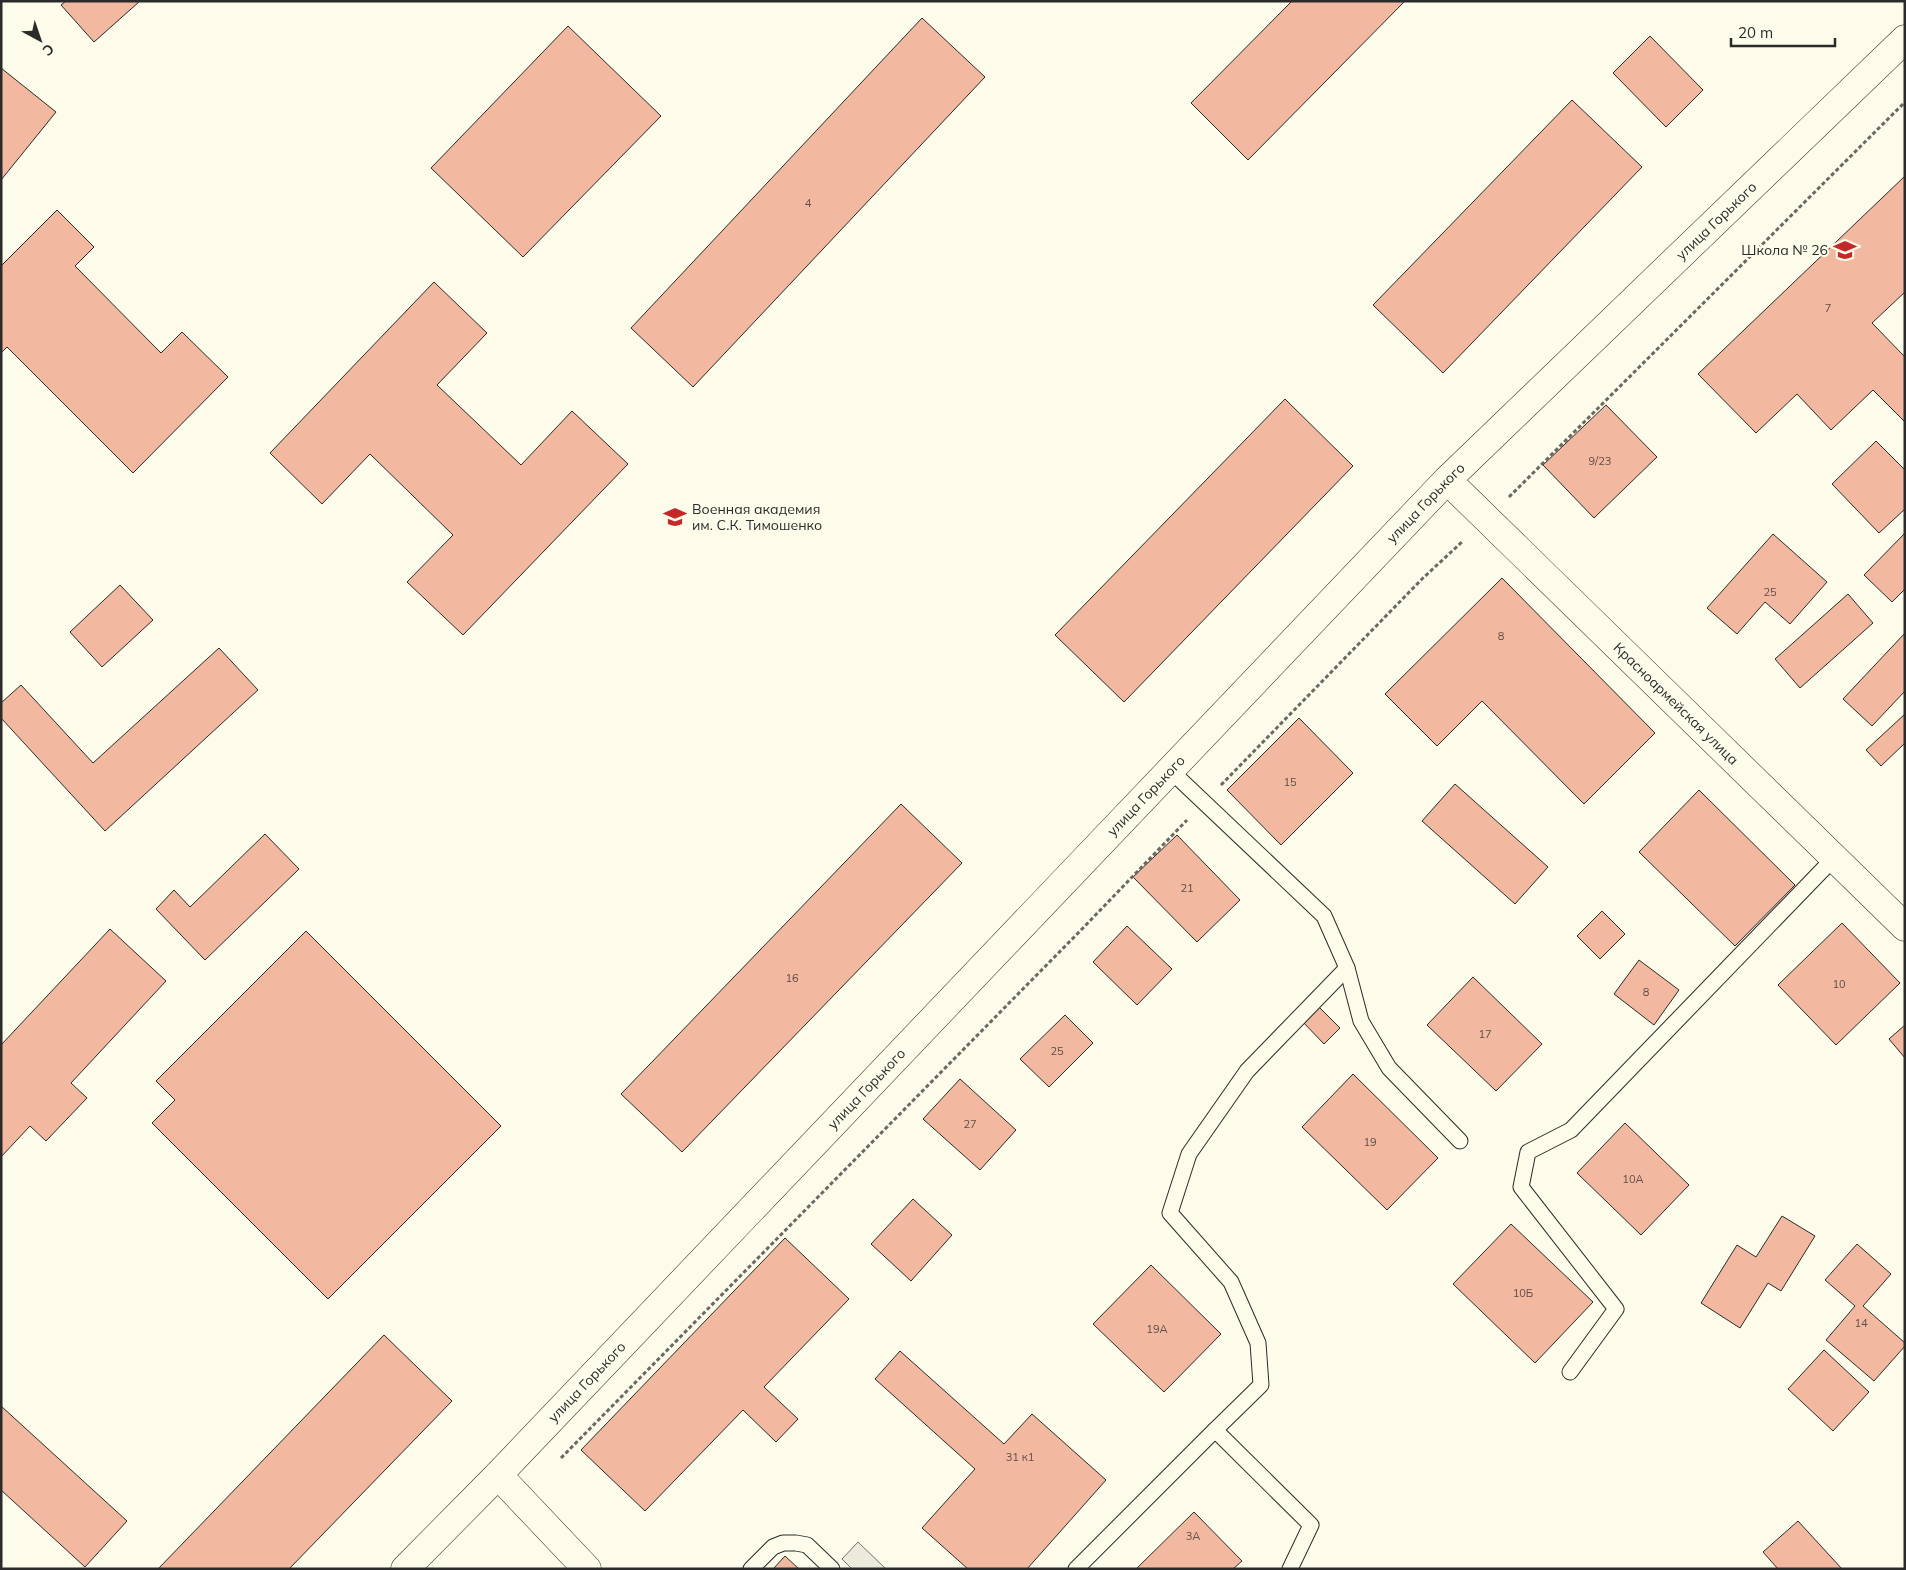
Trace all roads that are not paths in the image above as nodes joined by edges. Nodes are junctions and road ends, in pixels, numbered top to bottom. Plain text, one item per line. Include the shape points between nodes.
1 (1905, 39) edge
2 (1446, 480) junction
3 (1170, 770) junction
4 (1834, 858) junction
5 (1905, 926) edge
6 (1346, 968) junction
7 (1460, 1141) dead end
8 (1570, 1372) dead end
9 (1215, 1430) junction
10 (498, 1475) junction
11 (405, 1569) edge
12 (588, 1569) edge
13 (751, 1569) edge
14 (832, 1569) edge
15 (1076, 1569) edge
16 (1290, 1569) edge

1 - 2 street, улица Горького
2 - 3 street, улица Горького
2 - 4 street, Красноармейская улица
3 - 6 lane via 1324,916
3 - 10 street, улица Горького
4 - 5 street, Красноармейская улица
4 - 8 lane via 1571,1130 1528,1152 1521,1187 1616,1309
6 - 7 lane via 1361,1021 1389,1068
6 - 9 lane via 1247,1071 1189,1154 1170,1213 1231,1282 1258,1343 1261,1385
9 - 15 lane
9 - 16 lane via 1311,1525
10 - 11 street, улица Горького
10 - 12 street
13 - 14 lane via 773,1547 789,1543 807,1545

